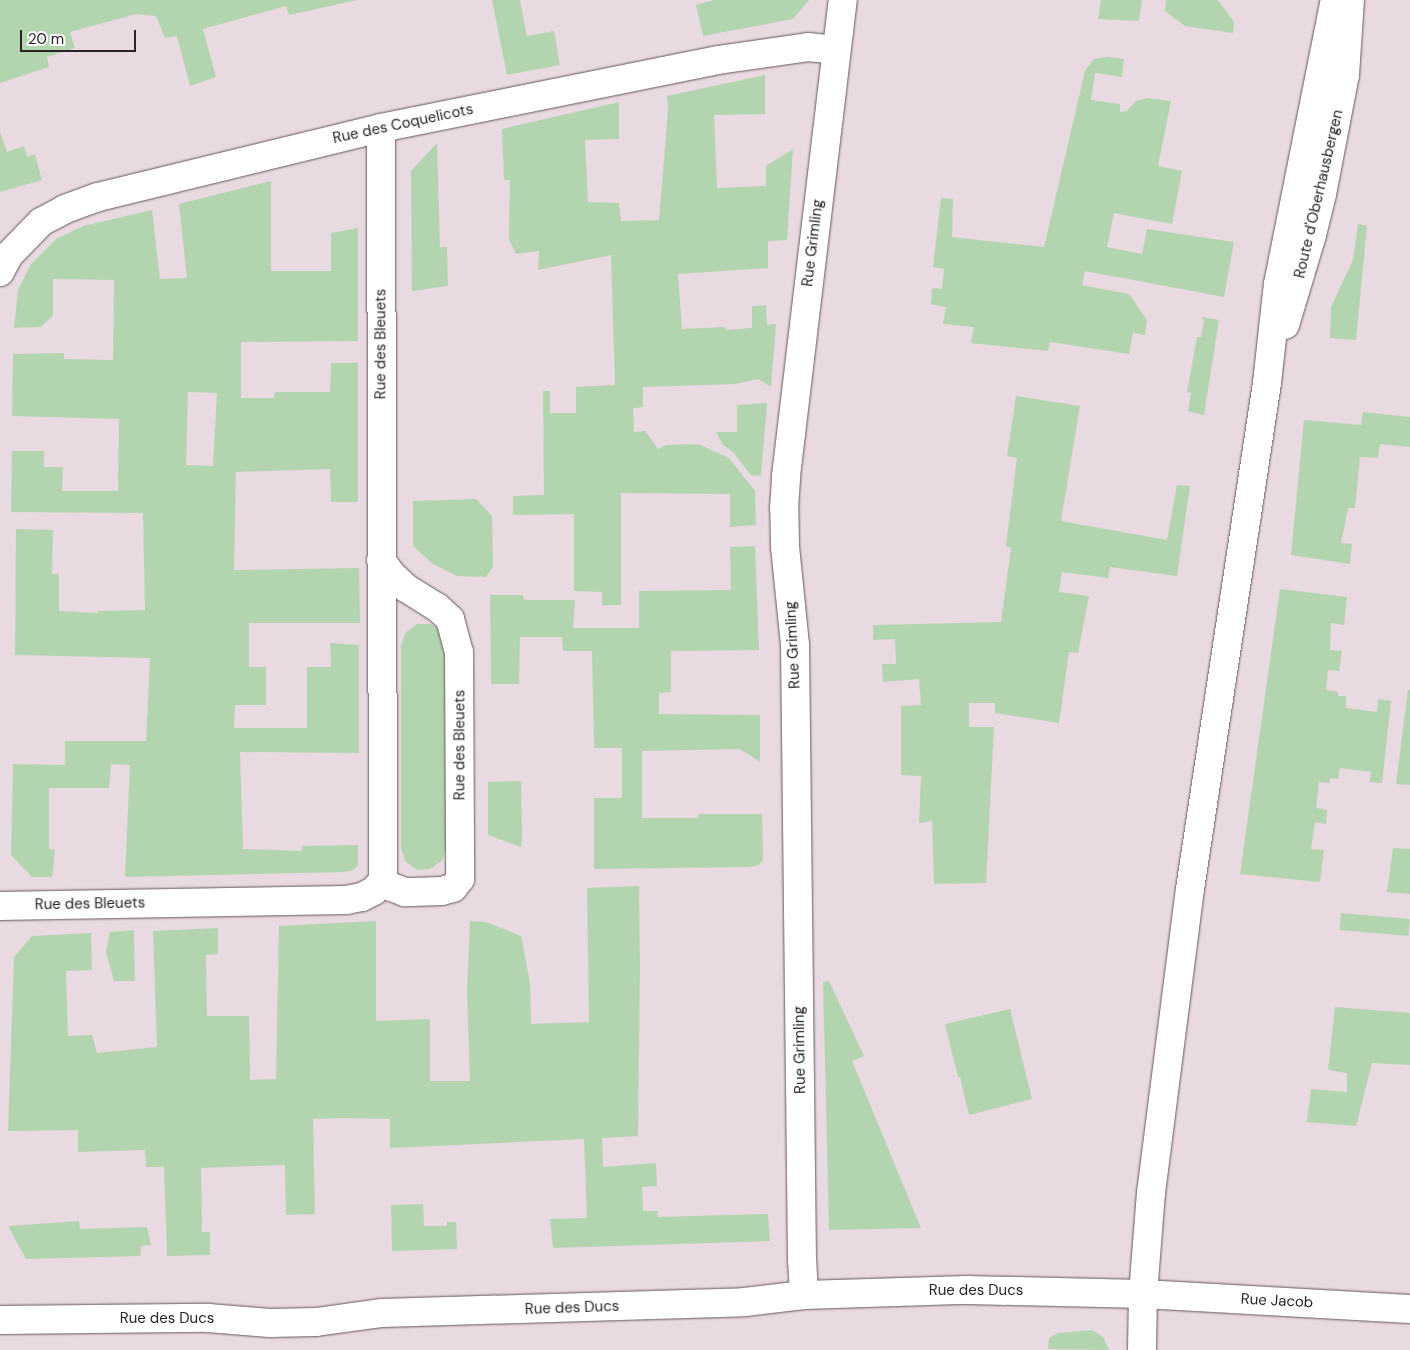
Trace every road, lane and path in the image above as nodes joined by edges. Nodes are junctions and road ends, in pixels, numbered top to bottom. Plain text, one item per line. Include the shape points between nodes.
1 (843, 0) edge
2 (1336, 0) edge
3 (1350, 0) edge
4 (836, 50) junction
5 (381, 128) junction
6 (0, 272) edge
7 (1267, 383) junction
8 (381, 560) junction
9 (383, 880) junction
10 (0, 906) edge
11 (1143, 1294) junction
12 (804, 1295) junction
13 (1410, 1309) edge
14 (0, 1320) edge
15 (1142, 1350) edge

1 - 4 street, Rue Grimling
2 - 7 street via 1278,284
3 - 7 street, Route d'Oberhausbergen via 1345,75 1322,194 1297,290
4 - 5 street, Rue des Coquelicots via 808,47 762,52
4 - 12 street, Rue Grimling via 784,508 795,645
5 - 6 street, Rue des Coquelicots via 98,197 65,209 41,222 25,236
5 - 8 street, Rue des Bleuets
7 - 11 street via 1190,889 1151,1193
8 - 9 street, Rue des Bleuets
8 - 9 street, Rue des Bleuets via 406,588 450,619 459,652 460,880 453,888 405,892
9 - 10 street, Rue des Bleuets via 374,891 346,900
11 - 12 street, Rue des Ducs via 967,1290
11 - 13 street, Rue Jacob
11 - 15 street
12 - 14 street, Rue des Ducs via 745,1302 382,1313 316,1322 208,1318

